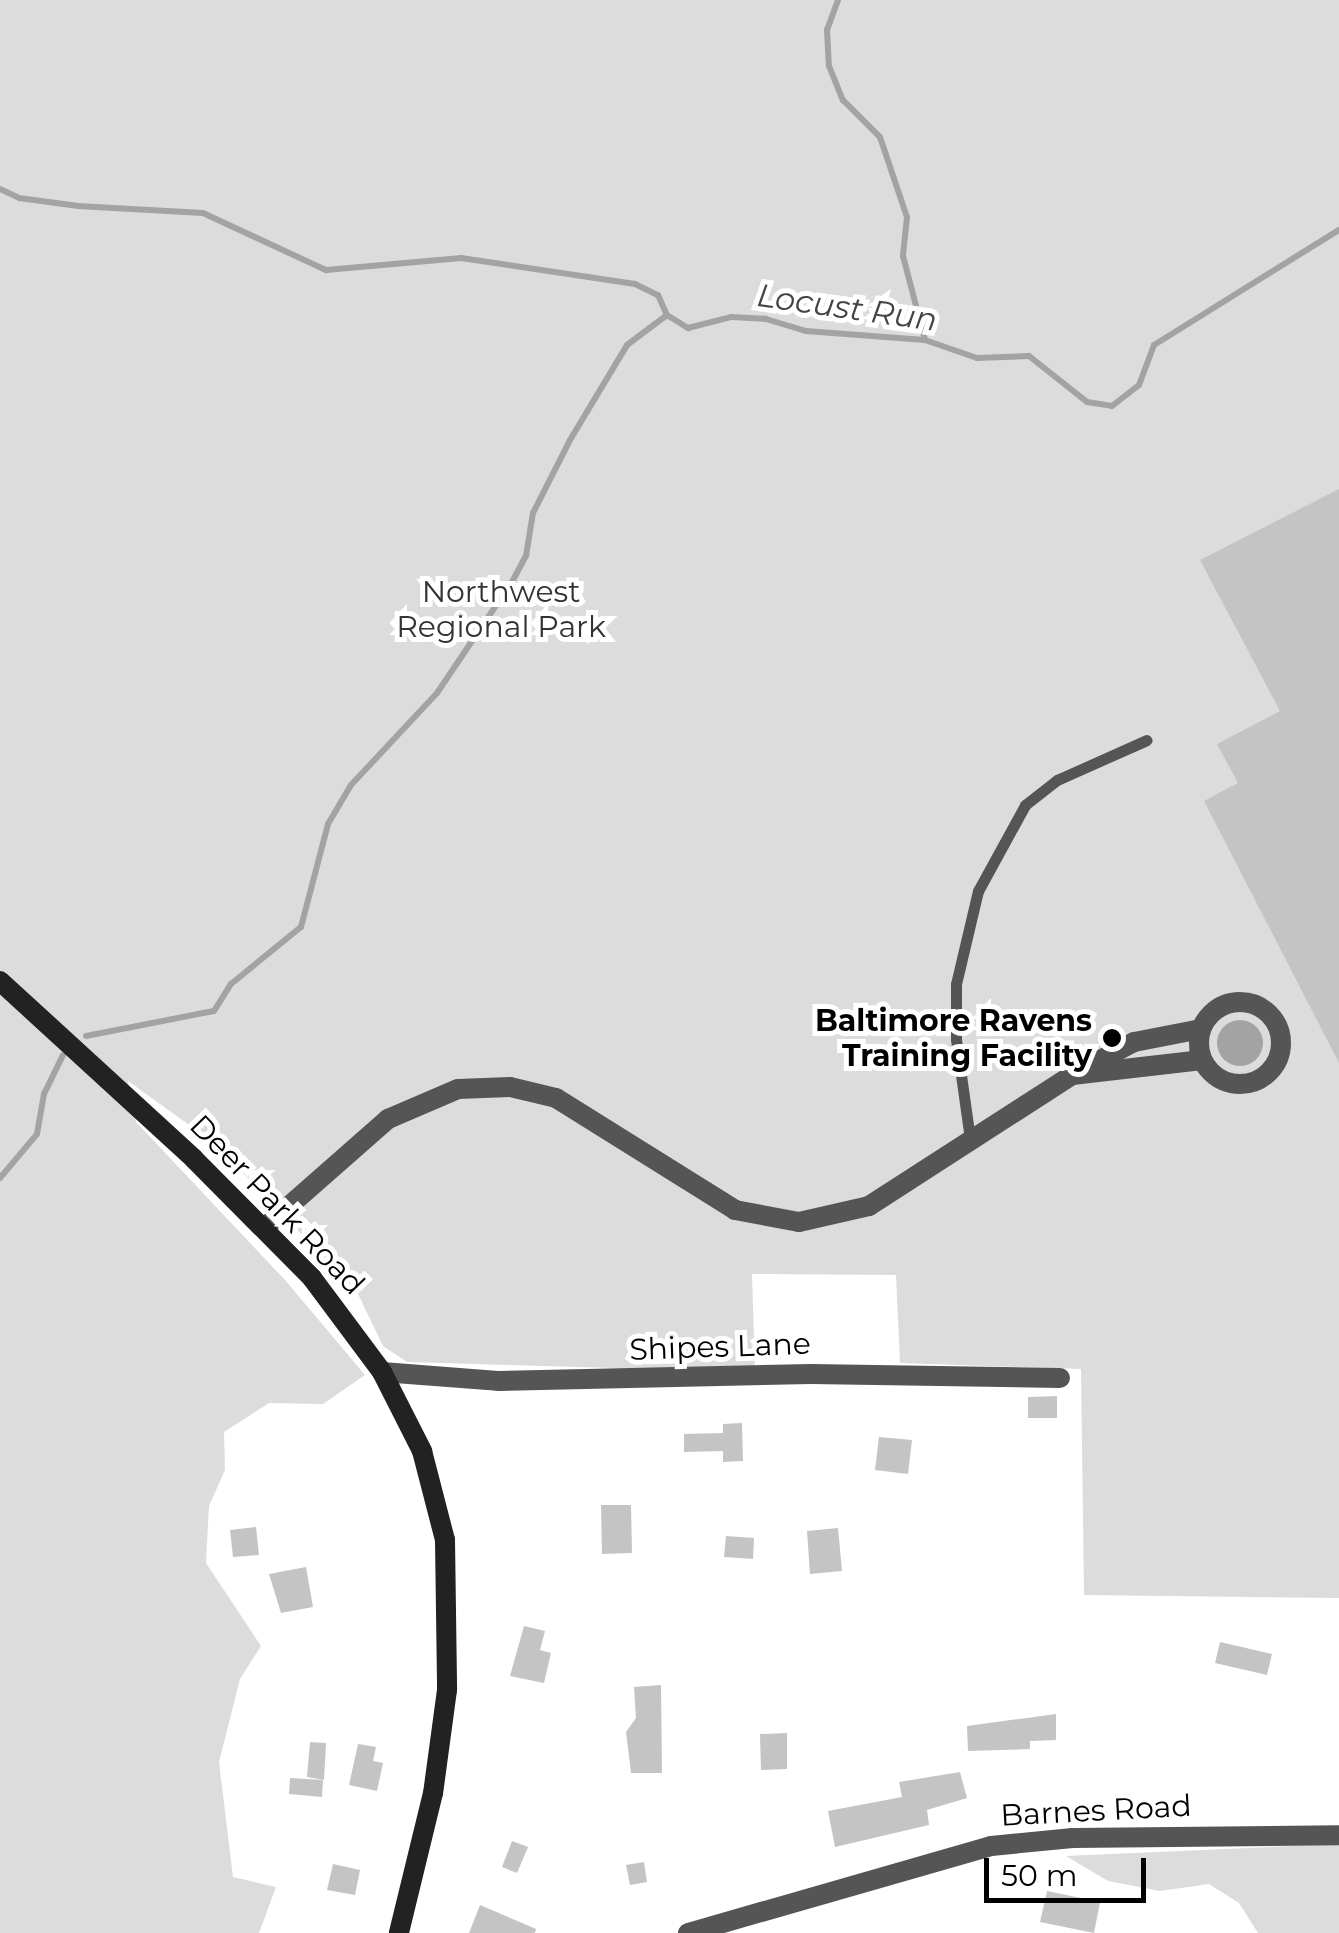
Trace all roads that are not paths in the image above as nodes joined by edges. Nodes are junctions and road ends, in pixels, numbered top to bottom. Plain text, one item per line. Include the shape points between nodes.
1 (1147, 740) dead end
2 (0, 982) edge
3 (1201, 1029) junction
4 (1202, 1060) junction
5 (1072, 1074) junction
6 (970, 1139) junction
7 (264, 1228) junction
8 (382, 1372) junction
9 (1060, 1378) dead end
10 (1339, 1835) edge
11 (399, 1933) edge
12 (688, 1933) edge

1 - 6 lane via 1057,780 1025,805 978,891 956,984
2 - 7 street, Deer Park Road
3 - 4 street
3 - 4 street via 1218,1008 1243,1002 1268,1012 1281,1035 1269,1072 1246,1084 1220,1079
3 - 5 street via 1134,1042
4 - 5 street
5 - 6 street
6 - 7 street via 869,1206 800,1222 769,1220 700,1190 556,1098 510,1087 458,1089 388,1119
7 - 8 street, Deer Park Road via 341,1313
8 - 9 street, Shipes Lane via 498,1381 810,1374
8 - 11 street, Deer Park Road via 434,1486 448,1589 439,1766
10 - 12 street, Barnes Road via 1073,1838 990,1846

